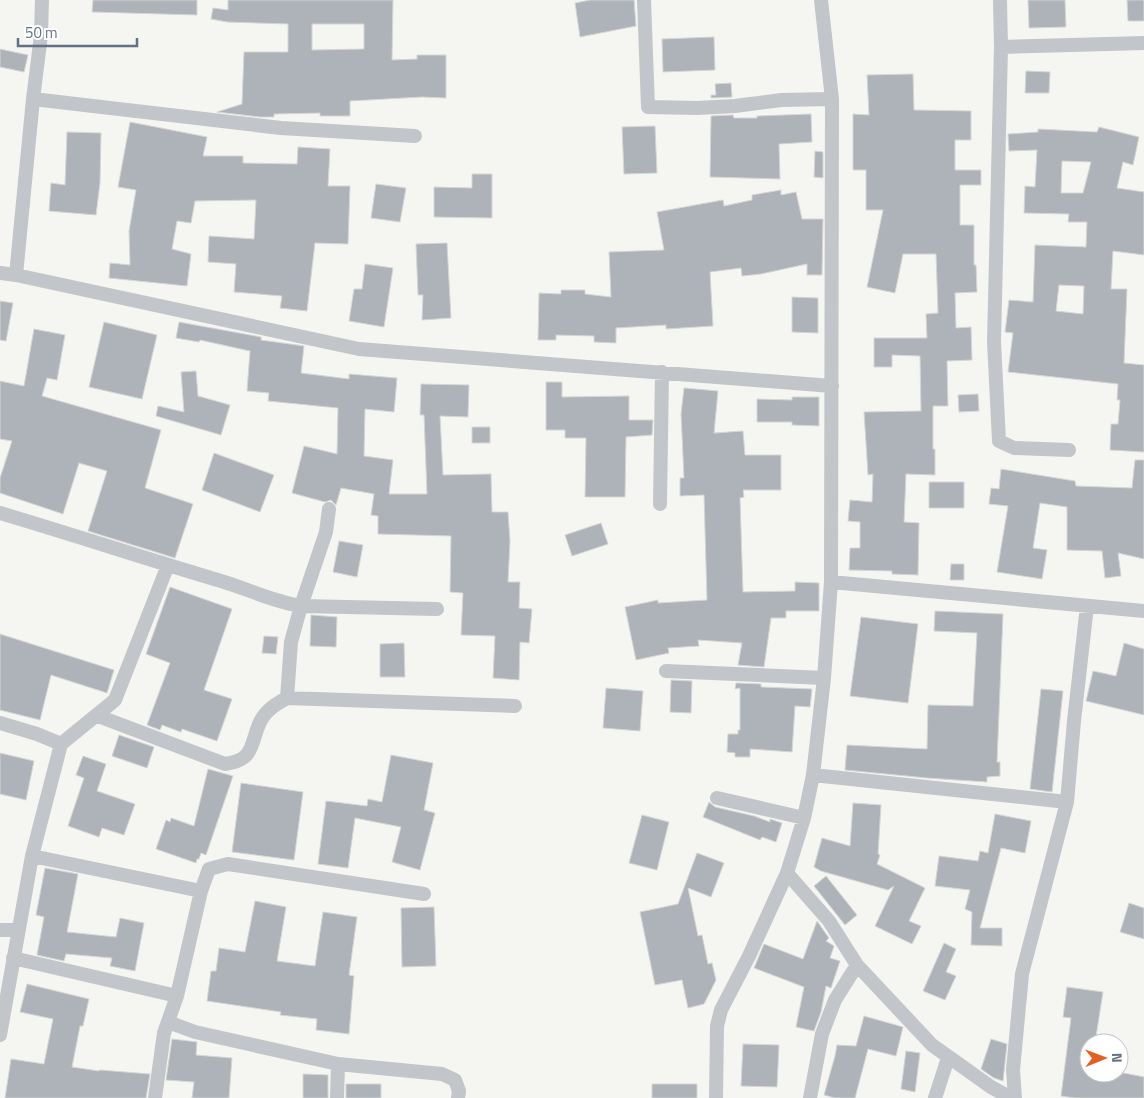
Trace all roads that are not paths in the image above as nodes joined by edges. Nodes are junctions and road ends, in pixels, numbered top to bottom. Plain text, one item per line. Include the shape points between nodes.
1 (42, 0) edge
2 (644, 0) edge
3 (820, 0) edge
4 (1000, 0) edge
5 (1144, 43) edge
6 (1001, 47) junction
7 (33, 99) junction
8 (832, 99) junction
9 (415, 136) dead end
10 (0, 273) edge
11 (16, 275) junction
12 (662, 372) junction
13 (832, 386) junction
14 (1069, 450) dead end
15 (660, 504) dead end
16 (329, 509) dead end
17 (0, 514) edge
18 (168, 566) junction
19 (831, 582) junction
20 (301, 606) junction
21 (1088, 606) junction
22 (437, 609) dead end
23 (1144, 611) edge
24 (666, 671) dead end
25 (824, 678) junction
26 (286, 698) junction
27 (514, 706) dead end
28 (98, 716) junction
29 (0, 723) edge
30 (61, 744) junction
31 (814, 775) junction
32 (717, 798) dead end
33 (1067, 802) junction
34 (804, 818) junction
35 (32, 856) junction
36 (786, 873) junction
37 (201, 891) junction
38 (424, 894) dead end
39 (0, 930) edge
40 (18, 930) junction
41 (12, 958) junction
42 (857, 964) junction
43 (177, 996) junction
44 (168, 1022) junction
45 (0, 1035) edge
46 (948, 1058) junction
47 (338, 1064) junction
48 (156, 1098) edge
49 (337, 1098) edge
50 (458, 1098) edge
51 (716, 1098) edge
52 (810, 1098) edge
53 (935, 1098) edge
54 (1011, 1098) edge
55 (1015, 1098) edge

1 - 7 street
2 - 8 street via 648,107 697,108
3 - 8 street
4 - 6 street
5 - 6 street
6 - 14 street via 994,342 999,441 1014,448
7 - 9 street via 281,128
7 - 11 street
8 - 13 street
10 - 11 street
11 - 12 street via 359,349
12 - 13 street
12 - 15 street
13 - 19 street
16 - 20 street via 326,532
17 - 18 street
18 - 20 street
18 - 28 street via 115,700
19 - 21 street
19 - 25 street
20 - 22 street
20 - 26 street via 290,642
21 - 23 street
21 - 33 street
24 - 25 street
25 - 31 street
26 - 27 street
26 - 28 street via 271,707 261,721 250,750 239,762 225,764
28 - 30 street
29 - 30 street
30 - 35 street
31 - 33 street
31 - 34 street
32 - 34 street
33 - 55 street via 1022,974 1013,1070
34 - 36 street
35 - 37 street
35 - 40 street
36 - 42 street via 829,921
36 - 51 street via 721,1010 717,1026
37 - 38 street via 209,869 228,864
37 - 43 street
39 - 40 street
40 - 41 street
41 - 43 street
41 - 45 street
42 - 46 street
42 - 52 street via 836,1000 822,1034
43 - 44 street
44 - 47 street via 195,1032
44 - 48 street
46 - 53 street
46 - 54 street
47 - 49 street
47 - 50 street via 442,1074 456,1080

